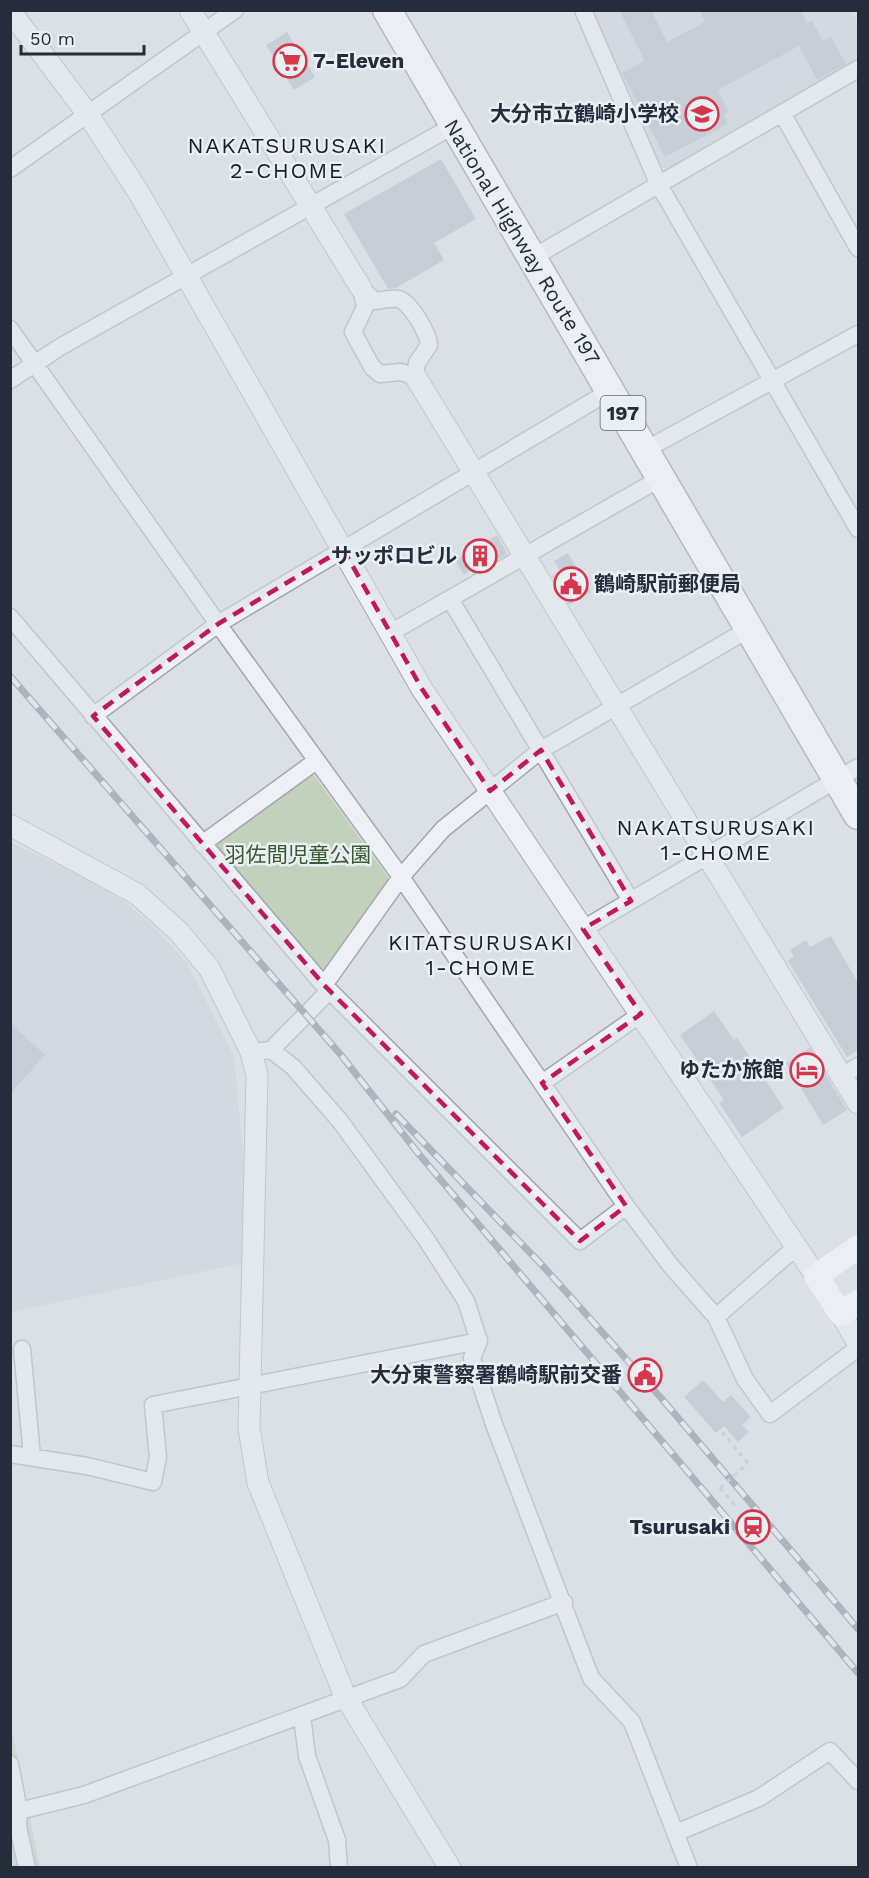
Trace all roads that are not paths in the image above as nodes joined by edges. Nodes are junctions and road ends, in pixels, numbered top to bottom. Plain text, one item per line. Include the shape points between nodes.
1 (190, 10) edge
2 (235, 10) edge
3 (387, 10) edge
4 (583, 10) edge
5 (10, 11) edge
6 (204, 30) junction
7 (858, 69) edge
8 (87, 113) junction
9 (782, 113) junction
10 (453, 126) junction
11 (10, 169) edge
12 (659, 185) junction
13 (311, 206) junction
14 (858, 248) edge
15 (532, 258) junction
16 (186, 275) junction
17 (361, 288) junction
18 (10, 329) edge
19 (858, 334) edge
20 (34, 363) junction
21 (415, 376) junction
22 (10, 380) edge
23 (773, 382) junction
24 (610, 391) junction
25 (645, 450) junction
26 (475, 471) junction
27 (661, 478) junction
28 (858, 529) edge
29 (343, 549) junction
30 (526, 555) junction
31 (450, 599) junction
32 (10, 616) edge
33 (218, 624) junction
34 (749, 629) junction
35 (390, 633) junction
36 (618, 706) junction
37 (93, 716) junction
38 (541, 750) junction
39 (316, 761) junction
40 (848, 773) edge
41 (490, 790) junction
42 (858, 815) edge
43 (10, 825) edge
44 (202, 844) junction
45 (709, 855) junction
46 (400, 877) junction
47 (631, 902) junction
48 (583, 929) junction
49 (326, 988) junction
50 (641, 1014) junction
51 (261, 1051) junction
52 (850, 1071) edge
53 (542, 1083) junction
54 (858, 1103) edge
55 (626, 1206) junction
56 (796, 1246) junction
57 (858, 1247) edge
58 (816, 1276) junction
59 (850, 1308) edge
60 (717, 1317) junction
61 (479, 1341) junction
62 (858, 1343) edge
63 (858, 1348) edge
64 (22, 1349) dead end
65 (250, 1388) junction
66 (10, 1455) edge
67 (32, 1456) junction
68 (564, 1602) junction
69 (345, 1696) junction
70 (302, 1716) junction
71 (10, 1764) edge
72 (858, 1781) edge
73 (19, 1811) junction
74 (676, 1833) junction
75 (27, 1868) edge
76 (339, 1868) edge
77 (450, 1868) edge
78 (689, 1868) edge

1 - 6 street
2 - 6 street
3 - 10 highway, National Highway Route 197 / 197
4 - 12 street
5 - 8 street
6 - 8 street
6 - 13 street
7 - 9 street
8 - 11 street
8 - 16 street via 140,193
9 - 12 street
9 - 14 street
10 - 13 street
10 - 15 highway, National Highway Route 197 / 197
12 - 15 street
12 - 23 street
13 - 16 street
13 - 17 street
15 - 24 highway, National Highway Route 197 / 197
16 - 20 street
16 - 29 street
17 - 21 street via 365,307 353,332 362,351 380,374 400,372
17 - 21 street via 375,301 404,301 423,328 429,345 417,363
18 - 20 street
19 - 23 street
20 - 22 street
20 - 33 street
21 - 26 street
23 - 25 street
23 - 28 street
24 - 25 highway, National Highway Route 197 / 197
24 - 26 street
25 - 27 highway, National Highway Route 197 / 197
26 - 29 street
26 - 30 street
27 - 30 street
27 - 34 highway, National Highway Route 197 / 197
29 - 33 street
29 - 35 street
30 - 31 street
30 - 36 street
31 - 35 street
31 - 38 street
32 - 37 street
33 - 37 street
33 - 39 street
34 - 36 street
34 - 40 highway, National Highway Route 197 / 197
35 - 41 street via 422,689
36 - 38 street
36 - 45 street
37 - 44 street
38 - 41 street
38 - 47 street
39 - 44 street
39 - 46 street
40 - 42 highway, National Highway Route 197 / 197
40 - 45 street
41 - 46 street via 443,829
41 - 48 street
43 - 51 street via 137,894 179,932 208,968
44 - 49 street
45 - 47 street
45 - 52 street
46 - 49 street
46 - 53 street
47 - 48 street
48 - 50 street
49 - 51 street
49 - 55 street via 580,1240
50 - 53 street
50 - 56 street
51 - 61 street via 293,1067 340,1121 466,1301
51 - 65 street via 257,1076
52 - 54 street
53 - 55 street
55 - 60 street via 671,1266
56 - 58 street
56 - 60 street
57 - 58 main road
58 - 59 main road
59 - 62 street
60 - 63 street via 745,1379 770,1414
61 - 65 street
61 - 68 street via 472,1358 475,1368
64 - 67 street
65 - 67 street via 153,1405 158,1457 153,1482
65 - 69 street via 249,1428 258,1483
66 - 67 street
68 - 69 street via 424,1654 400,1679
68 - 74 street via 591,1678 632,1722
69 - 70 street
69 - 77 street
70 - 73 street via 84,1795
70 - 76 street via 307,1755 337,1840
71 - 73 street
72 - 74 street via 831,1751 759,1798
73 - 75 street via 18,1827
74 - 78 street

